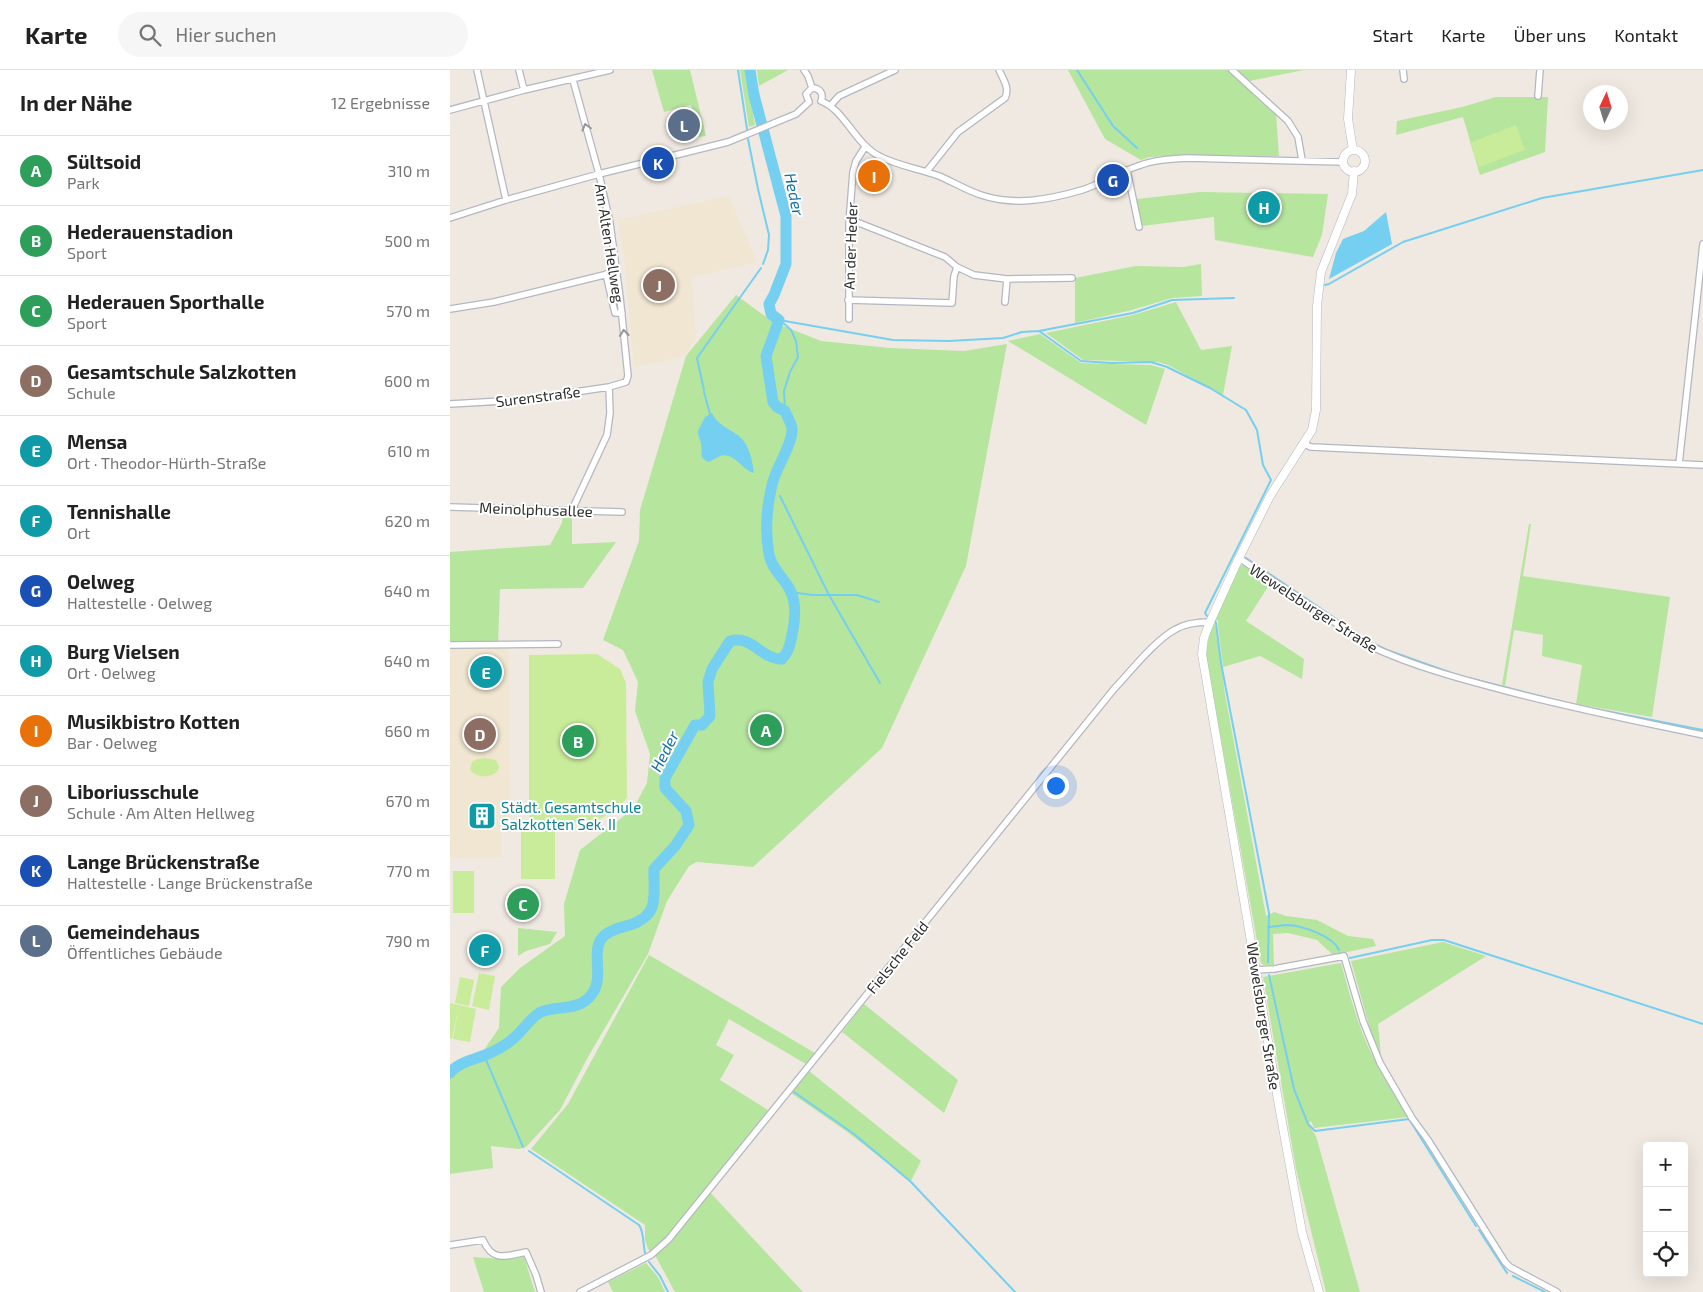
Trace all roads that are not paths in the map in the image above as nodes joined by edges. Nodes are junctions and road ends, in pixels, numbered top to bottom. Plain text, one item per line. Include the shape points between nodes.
1 (477, 70) edge
2 (519, 70) edge
3 (610, 70) edge
4 (804, 70) edge
5 (895, 70) edge
6 (999, 70) edge
7 (1232, 70) edge
8 (1350, 70) edge
9 (1403, 70) edge
10 (1540, 70) edge
11 (1404, 79) dead end
12 (573, 80) junction
13 (812, 88) junction
14 (524, 90) junction
15 (1538, 96) dead end
16 (484, 101) junction
17 (821, 101) junction
18 (809, 102) junction
19 (831, 105) junction
20 (450, 110) edge
21 (866, 147) junction
22 (1353, 150) junction
23 (1302, 160) junction
24 (1343, 162) junction
25 (1126, 170) junction
26 (927, 172) junction
27 (1354, 172) junction
28 (599, 174) junction
29 (506, 200) junction
30 (450, 218) edge
31 (849, 221) junction
32 (1138, 227) dead end
33 (1703, 244) edge
34 (957, 267) junction
35 (616, 272) junction
36 (606, 274) junction
37 (1072, 278) dead end
38 (1007, 279) junction
39 (848, 300) junction
40 (1005, 302) dead end
41 (450, 310) edge
42 (622, 313) junction
43 (849, 319) dead end
44 (626, 382) joint
45 (609, 387) junction
46 (450, 404) edge
47 (1304, 444) junction
48 (1679, 464) junction
49 (1703, 464) edge
50 (450, 507) edge
51 (572, 510) junction
52 (622, 512) dead end
53 (1239, 558) junction
54 (1210, 622) junction
55 (558, 644) dead end
56 (450, 645) edge
57 (1703, 735) edge
58 (1257, 970) junction
59 (450, 1245) edge
60 (541, 1292) edge
61 (580, 1292) edge
62 (1318, 1292) edge
63 (1557, 1292) edge

1 - 16 street
2 - 14 street
3 - 12 street
4 - 13 street
5 - 19 street via 839,96
6 - 26 street via 1007,88 1004,98 958,132
7 - 23 street via 1288,121 1298,138
8 - 22 main road via 1348,119
9 - 11 street
10 - 15 street
12 - 14 street
28 -> 12 street, Am Alten Hellweg
13 - 17 street via 821,92
13 - 18 street via 806,94
14 - 16 street
16 - 20 street
16 - 29 street
17 - 18 street
17 - 19 street
18 - 28 street via 796,114 728,142
19 - 21 street
21 - 26 street via 881,157
21 - 31 street, An der Heder via 852,172
22 - 24 main road via 1345,155
22 - 27 main road via 1361,153 1364,161 1363,166
23 - 24 street
23 - 25 street via 1187,158 1162,160
24 - 27 main road via 1348,170
25 - 26 street via 1082,189 1019,202 980,195
25 - 32 street
27 - 47 main road, Wewelsburger Straße via 1352,194 1321,272 1317,306 1316,410 1312,430
28 - 29 street
28 - 35 street, Am Alten Hellweg
29 - 30 street
31 - 34 street via 927,249
31 - 39 street, An der Heder
33 - 48 street
34 - 38 street via 974,275
34 - 39 street via 952,303
35 - 36 street
35 - 42 street, Am Alten Hellweg
36 - 41 street
36 - 42 street, Am Alten Hellweg via 615,314
37 - 38 street
38 - 40 street
39 - 43 street, An der Heder
44 -> 42 street, Am Alten Hellweg
44 - 45 street, Surenstraße
45 - 46 street, Surenstraße via 521,400
45 - 51 street via 607,436
47 - 48 street via 1311,447
47 - 53 main road, Wewelsburger Straße via 1270,496
48 - 49 street
50 - 51 street, Meinolphusallee
51 - 52 street, Meinolphusallee
53 - 54 main road, Wewelsburger Straße
53 - 57 street, Wewelsburger Straße via 1385,653 1459,679 1572,708
54 - 58 main road, Wewelsburger Straße via 1202,654
54 - 61 street, Fielsche Feld via 1187,624 1175,629 1114,689 668,1240 651,1255
55 - 56 street
58 - 62 main road, Wewelsburger Straße via 1302,1232
58 - 63 street via 1344,956 1370,1042 1412,1118 1510,1267
59 - 60 street via 483,1240 488,1251 498,1256 526,1252

